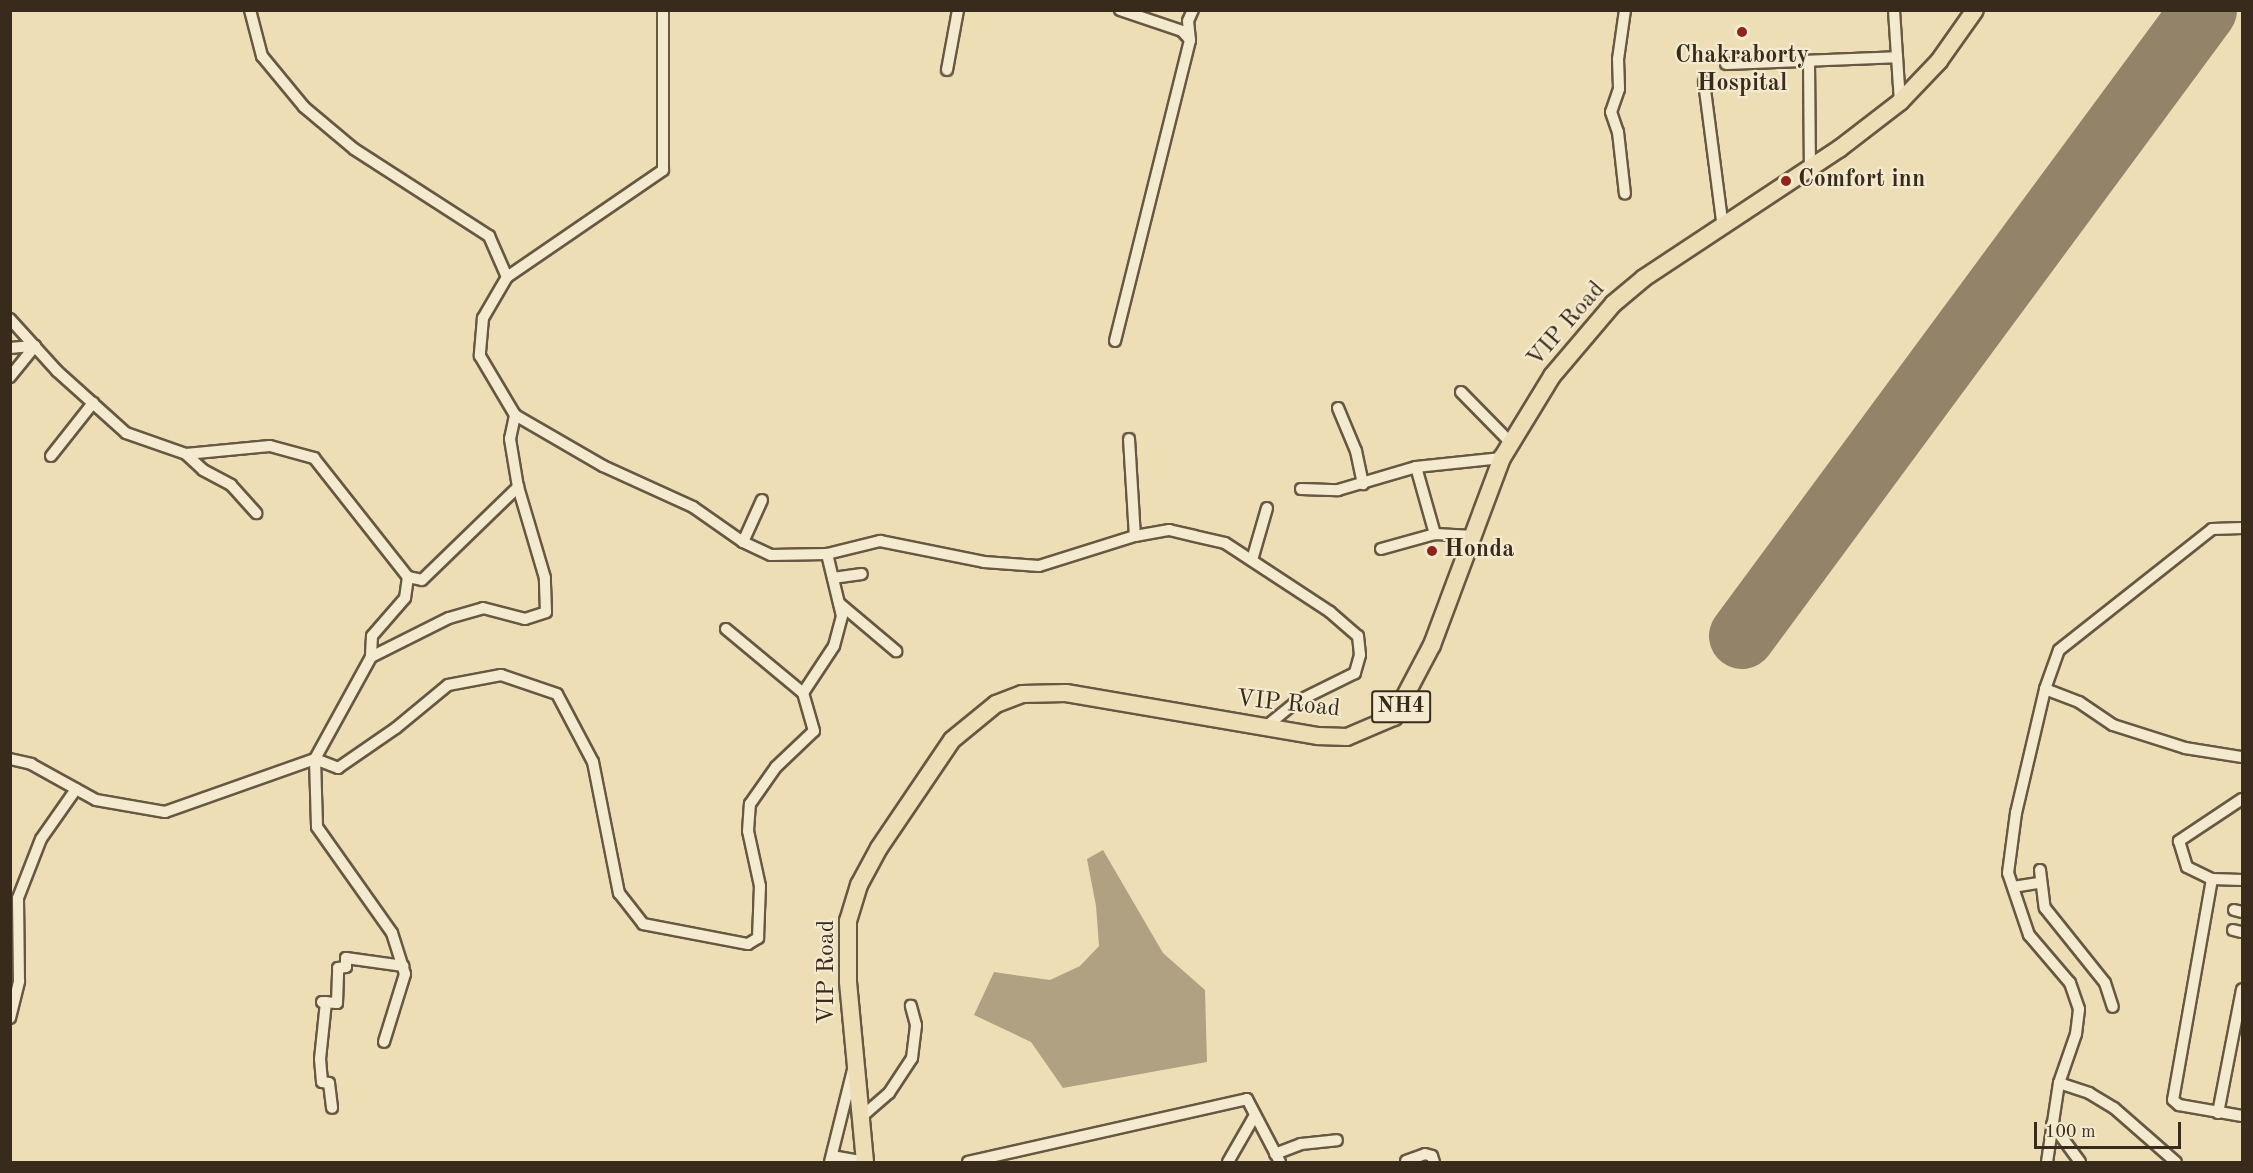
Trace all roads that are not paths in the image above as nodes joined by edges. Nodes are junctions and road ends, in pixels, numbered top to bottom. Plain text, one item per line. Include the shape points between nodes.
1 (250, 10) edge
2 (663, 10) edge
3 (958, 10) edge
4 (1120, 10) edge
5 (1192, 10) edge
6 (1625, 10) edge
7 (1894, 10) edge
8 (1975, 10) edge
9 (1190, 40) junction
10 (1897, 57) junction
11 (1809, 61) junction
12 (1726, 64) dead end
13 (946, 70) dead end
14 (1704, 82) dead end
15 (1900, 102) junction
16 (1810, 169) junction
17 (1626, 194) dead end
18 (1723, 228) junction
19 (507, 277) junction
20 (10, 319) edge
21 (1115, 341) dead end
22 (35, 346) junction
23 (10, 348) edge
24 (10, 377) edge
25 (1461, 392) dead end
26 (93, 403) junction
27 (1338, 408) dead end
28 (515, 416) junction
29 (1129, 439) dead end
30 (1510, 442) junction
31 (186, 454) junction
32 (51, 456) dead end
33 (1502, 458) junction
34 (1416, 467) junction
35 (1363, 484) junction
36 (518, 487) junction
37 (1301, 489) dead end
38 (762, 500) dead end
39 (1267, 508) dead end
40 (256, 513) dead end
41 (2242, 528) edge
42 (1435, 534) junction
43 (1135, 536) junction
44 (1474, 536) junction
45 (743, 542) junction
46 (1381, 549) dead end
47 (827, 554) junction
48 (1252, 560) junction
49 (862, 574) dead end
50 (408, 577) junction
51 (833, 578) junction
52 (838, 602) junction
53 (726, 628) dead end
54 (896, 651) dead end
55 (371, 657) junction
56 (2045, 689) junction
57 (803, 693) junction
58 (1263, 730) junction
59 (2242, 757) edge
60 (10, 759) edge
61 (315, 759) junction
62 (76, 789) junction
63 (2242, 799) edge
64 (2040, 870) dead end
65 (2212, 879) junction
66 (2242, 880) edge
67 (2039, 883) junction
68 (2013, 887) junction
69 (403, 966) junction
70 (2242, 989) edge
71 (911, 1005) dead end
72 (2113, 1007) dead end
73 (10, 1018) edge
74 (384, 1042) dead end
75 (855, 1062) junction
76 (2059, 1083) junction
77 (332, 1108) dead end
78 (2218, 1113) junction
79 (1255, 1115) junction
80 (2242, 1116) edge
81 (859, 1119) junction
82 (2052, 1124) junction
83 (1337, 1140) dead end
84 (1278, 1158) edge
85 (831, 1159) edge
86 (1406, 1161) edge
87 (865, 1162) edge
88 (968, 1162) edge
89 (1228, 1162) edge
90 (1434, 1162) edge
91 (2047, 1162) edge
92 (2080, 1162) edge
93 (2176, 1162) edge

1 - 19 street via 262,56 304,107 354,150 489,236
2 - 19 street via 663,170
3 - 13 street
4 - 9 street via 1182,31
5 - 9 street via 1188,21
6 - 17 street via 1618,59 1619,89 1611,112 1618,132
7 - 10 street
8 - 15 highway, VIP Road / NH4 via 1939,61
9 - 21 street
10 - 11 street
10 - 15 street
11 - 12 street
11 - 16 street
14 - 18 street
15 - 16 highway, VIP Road / NH4
16 - 18 highway, VIP Road / NH4
18 - 30 highway, VIP Road / NH4 via 1644,278 1614,304 1552,376
19 - 28 street via 483,318 480,356
20 - 22 street
22 - 23 street
22 - 24 street
22 - 26 street
25 - 30 street
26 - 31 street via 126,433
26 - 32 street
27 - 35 street via 1356,451
28 - 36 street via 510,439
28 - 45 street via 603,466 693,507
29 - 43 street
30 - 33 highway, VIP Road / NH4
31 - 40 street via 203,470 231,485
31 - 50 street via 270,446 314,458
33 - 34 street
33 - 44 highway, VIP Road / NH4
34 - 35 street
34 - 42 street
35 - 37 street via 1338,490
36 - 50 street via 422,580
36 - 55 street via 545,578 546,612 525,619 483,608 449,618
38 - 45 street
39 - 48 street
41 - 56 street via 2212,529 2059,650
42 - 44 street
42 - 46 street
43 - 47 street via 1039,566 984,561 879,541
43 - 48 street via 1169,530 1225,543
44 - 58 highway, VIP Road / NH4 via 1432,645 1394,717 1347,737
45 - 47 street via 771,555
47 - 51 street
48 - 58 street via 1330,612 1358,636 1360,656 1355,673 1296,702
49 - 51 street
50 - 55 street via 405,598 372,636
51 - 52 street
52 - 54 street
52 - 57 street via 842,616 834,646
53 - 57 street
55 - 61 street
56 - 59 street via 2079,702 2113,725 2185,748
56 - 68 street via 2016,813 2008,873
57 - 61 street via 814,731 777,767 750,804 748,831 760,886 758,938 748,944 643,924 619,893 593,762 557,694 501,675 448,685 396,728 338,768
58 - 75 highway, VIP Road / NH4 via 1066,693 1022,694 996,704 952,740 912,795 859,885 849,921
60 - 62 street via 31,764
61 - 62 street via 165,812 96,800
61 - 69 street via 316,827 392,933
62 - 73 street via 41,839 18,898 19,981
63 - 65 street via 2179,841 2187,867
64 - 67 street
65 - 66 street
65 - 78 street via 2173,1100 2179,1106
67 - 68 street
67 - 72 street via 2045,908 2105,983
68 - 76 street via 2029,935 2070,983 2079,1009 2076,1034
69 - 74 street via 405,974
69 - 77 street via 345,958 346,967 339,968 337,1003 324,1002 320,1059 322,1082 328,1083
70 - 78 street
71 - 81 street via 916,1025 912,1058 889,1093
75 - 81 highway, VIP Road / NH4
75 - 85 street
76 - 82 street
76 - 93 street via 2089,1093 2114,1108
78 - 80 street
79 - 84 street
79 - 88 street via 1247,1100
79 - 89 street
81 - 87 highway, VIP Road / NH4
82 - 91 street
82 - 92 street
83 - 84 street via 1301,1144
85 - 87 street
86 - 90 street via 1425,1154 1432,1156

